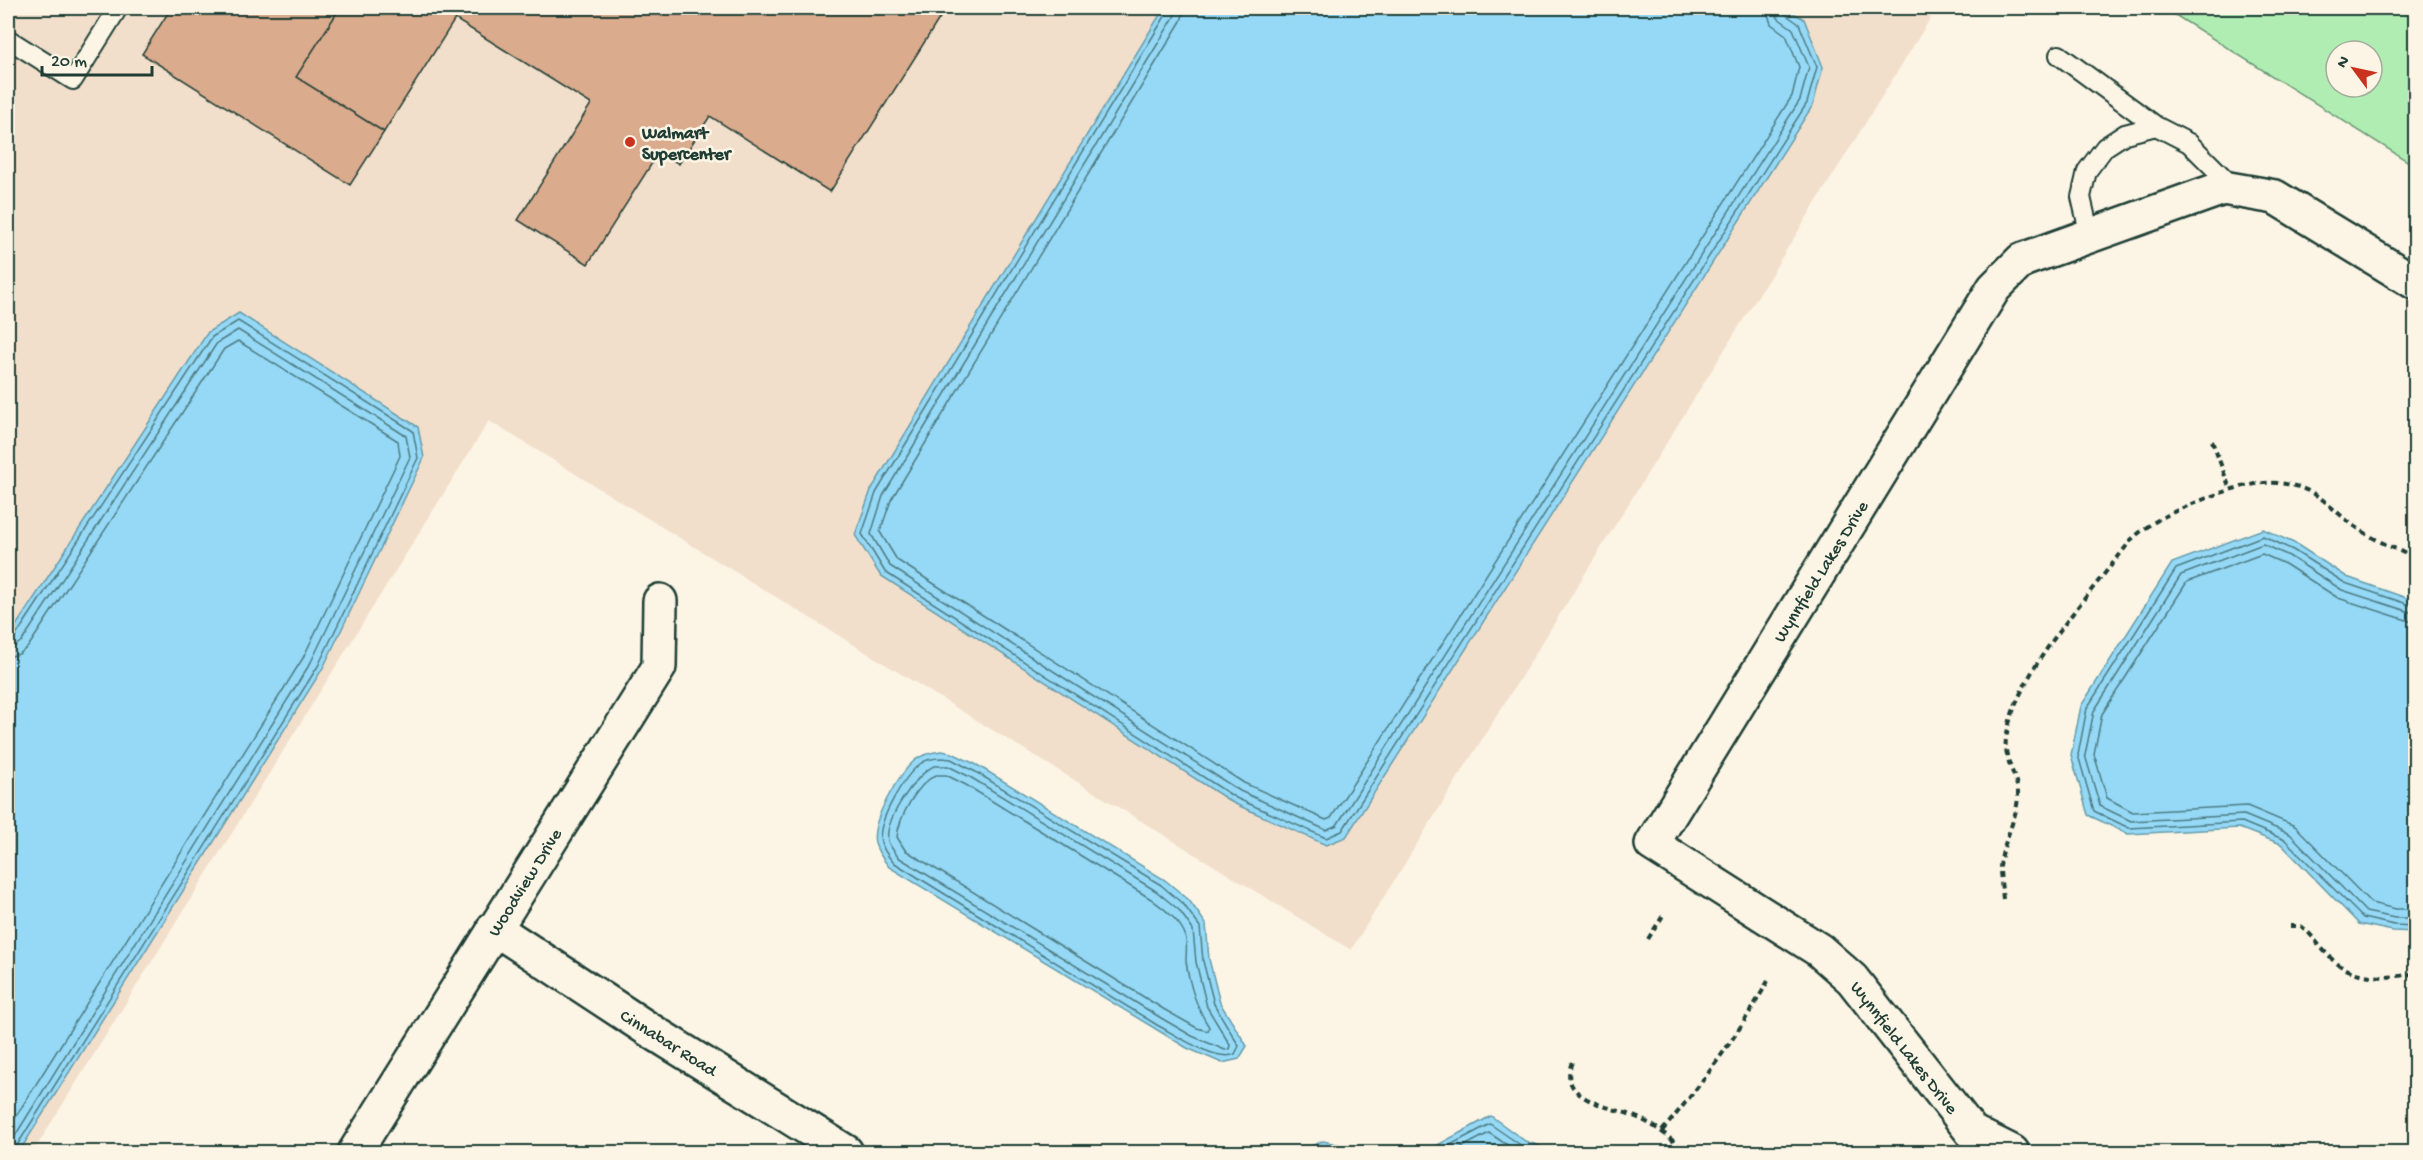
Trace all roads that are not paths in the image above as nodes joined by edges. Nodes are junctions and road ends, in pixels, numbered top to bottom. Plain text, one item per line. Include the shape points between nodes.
1 (118, 8) edge
2 (8, 39) edge
3 (2059, 56) dead end
4 (2156, 126) junction
5 (2236, 190) junction
6 (2090, 236) junction
7 (2415, 283) edge
8 (660, 601) dead end
9 (494, 928) junction
10 (355, 1152) edge
11 (846, 1152) edge
12 (2012, 1152) edge

1 - 2 lane via 73,80
3 - 4 lane
4 - 5 lane via 2188,143
4 - 6 lane via 2125,134 2105,147 2086,171 2081,197
5 - 6 street, Wynnfield Lakes Drive via 2223,188
5 - 7 street, Wynnfield Lakes Drive via 2275,197
6 - 12 street, Wynnfield Lakes Drive via 2022,260 1994,288 1652,844 1827,957 1852,980 1972,1132
8 - 9 street, Woodview Drive via 659,667
9 - 10 street, Woodview Drive
9 - 11 street, Cinnabar Road

